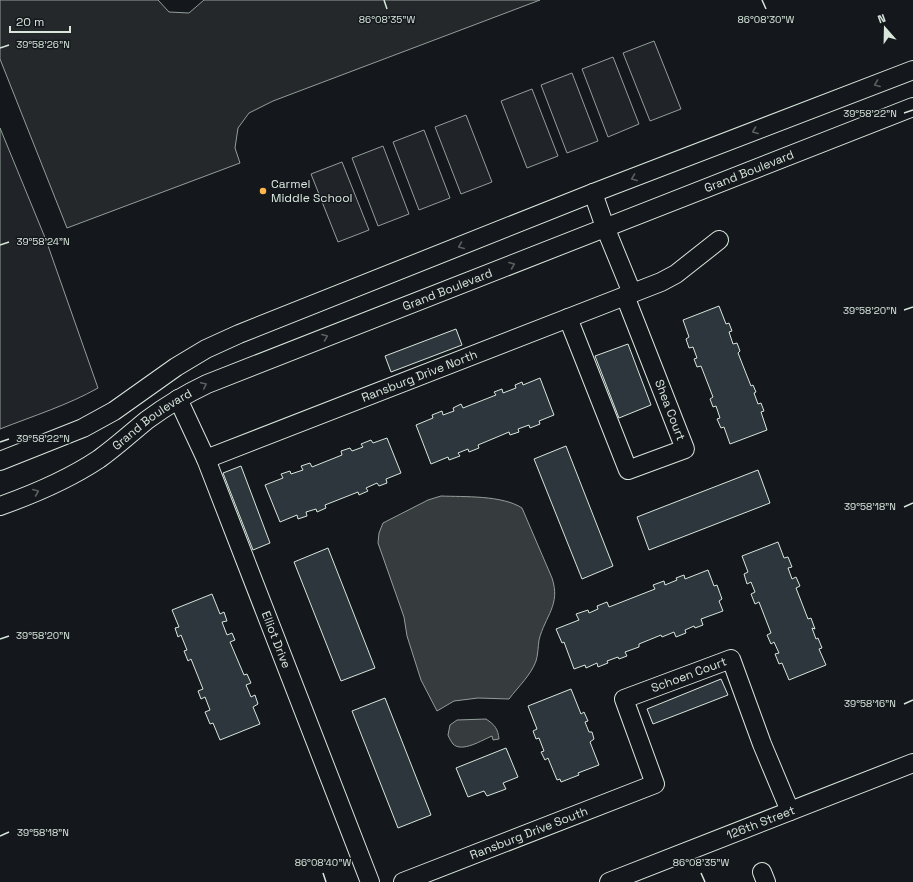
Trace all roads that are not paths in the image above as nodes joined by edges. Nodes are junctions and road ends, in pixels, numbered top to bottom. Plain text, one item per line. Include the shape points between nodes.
1 (913, 70) edge
2 (913, 107) edge
3 (593, 193) junction
4 (605, 227) junction
5 (719, 240) dead end
6 (628, 294) junction
7 (568, 318) junction
8 (178, 399) junction
9 (206, 459) junction
10 (0, 461) edge
11 (0, 506) edge
12 (913, 762) edge
13 (655, 784) joint
14 (790, 811) junction
15 (370, 882) edge
16 (403, 882) edge
17 (609, 882) edge

1 -> 3 street
2 - 4 street, Grand Boulevard
3 - 4 street
3 -> 10 street via 206,349 114,411 76,431
4 - 6 street
8 -> 4 street, Grand Boulevard via 231,374
5 - 6 street, Ransburg Drive North via 676,274
6 - 7 street, Ransburg Drive North
6 - 7 street, Shea Court via 685,449 628,470
7 - 9 street, Ransburg Drive North
8 - 9 street, Elliot Drive
11 -> 8 street, Grand Boulevard via 56,483 98,459
9 - 15 street, Elliot Drive
12 - 14 street, 126th Street
13 - 14 street, Schoen Court via 624,699 731,660
13 - 16 street, Ransburg Drive South
14 - 17 street, 126th Street

